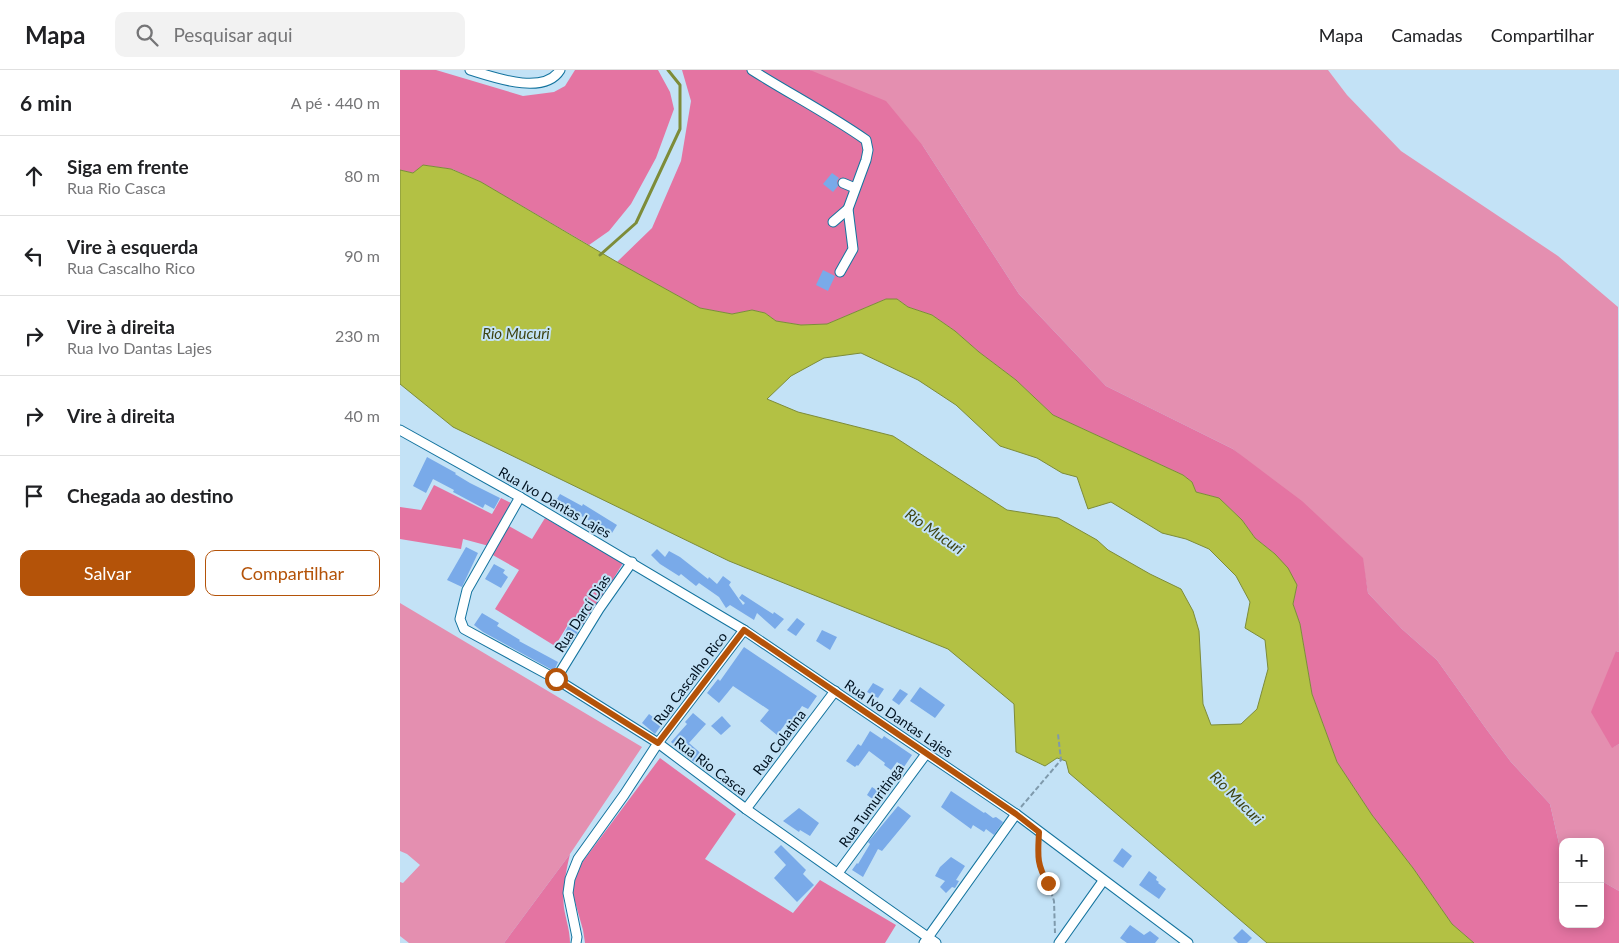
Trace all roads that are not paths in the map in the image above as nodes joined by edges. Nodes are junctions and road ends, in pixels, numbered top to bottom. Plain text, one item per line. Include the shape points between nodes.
1 (470, 70) edge
2 (560, 70) edge
3 (752, 70) edge
4 (843, 183) dead end
5 (855, 188) junction
6 (848, 209) junction
7 (833, 222) dead end
8 (840, 272) dead end
9 (400, 430) edge
10 (520, 497) junction
11 (632, 562) junction
12 (744, 630) junction
13 (556, 679) junction
14 (835, 691) junction
15 (658, 743) junction
16 (926, 754) junction
17 (746, 809) junction
18 (1016, 814) junction
19 (838, 873) junction
20 (1103, 881) junction
21 (1057, 939) edge
22 (927, 940) edge
23 (576, 943) edge
24 (936, 943) edge
25 (1188, 943) edge

1 - 2 street via 502,80 530,83 547,80
3 - 5 street via 866,140 866,160
4 - 5 street
5 - 6 street
6 - 7 street
6 - 8 street via 853,249
9 - 10 street, Rua Ivo Dantas Lajes
10 - 11 street, Rua Ivo Dantas Lajes
10 - 13 street, Rua Rio Casca via 467,590 460,619 464,629
11 - 12 street, Rua Ivo Dantas Lajes
11 - 13 street, Rua Darcí Dias
12 - 14 street, Rua Ivo Dantas Lajes
12 - 15 street, Rua Cascalho Rico
13 - 15 street, Rua Rio Casca
14 - 16 street, Rua Ivo Dantas Lajes
14 - 17 street, Rua Colatina
15 - 17 street, Rua Rio Casca
15 - 23 street, Rua Cascalho Rico via 578,860 570,879 568,893
16 - 18 street, Rua Ivo Dantas Lajes
16 - 19 street, Rua Tumuritinga
17 - 19 street, Rua Rio Casca
18 - 20 street, Rua Ivo Dantas Lajes
18 - 22 street
19 - 22 street, Rua Rio Casca
20 - 21 street
20 - 25 street, Rua Ivo Dantas Lajes
22 - 24 street, Rua Rio Casca

